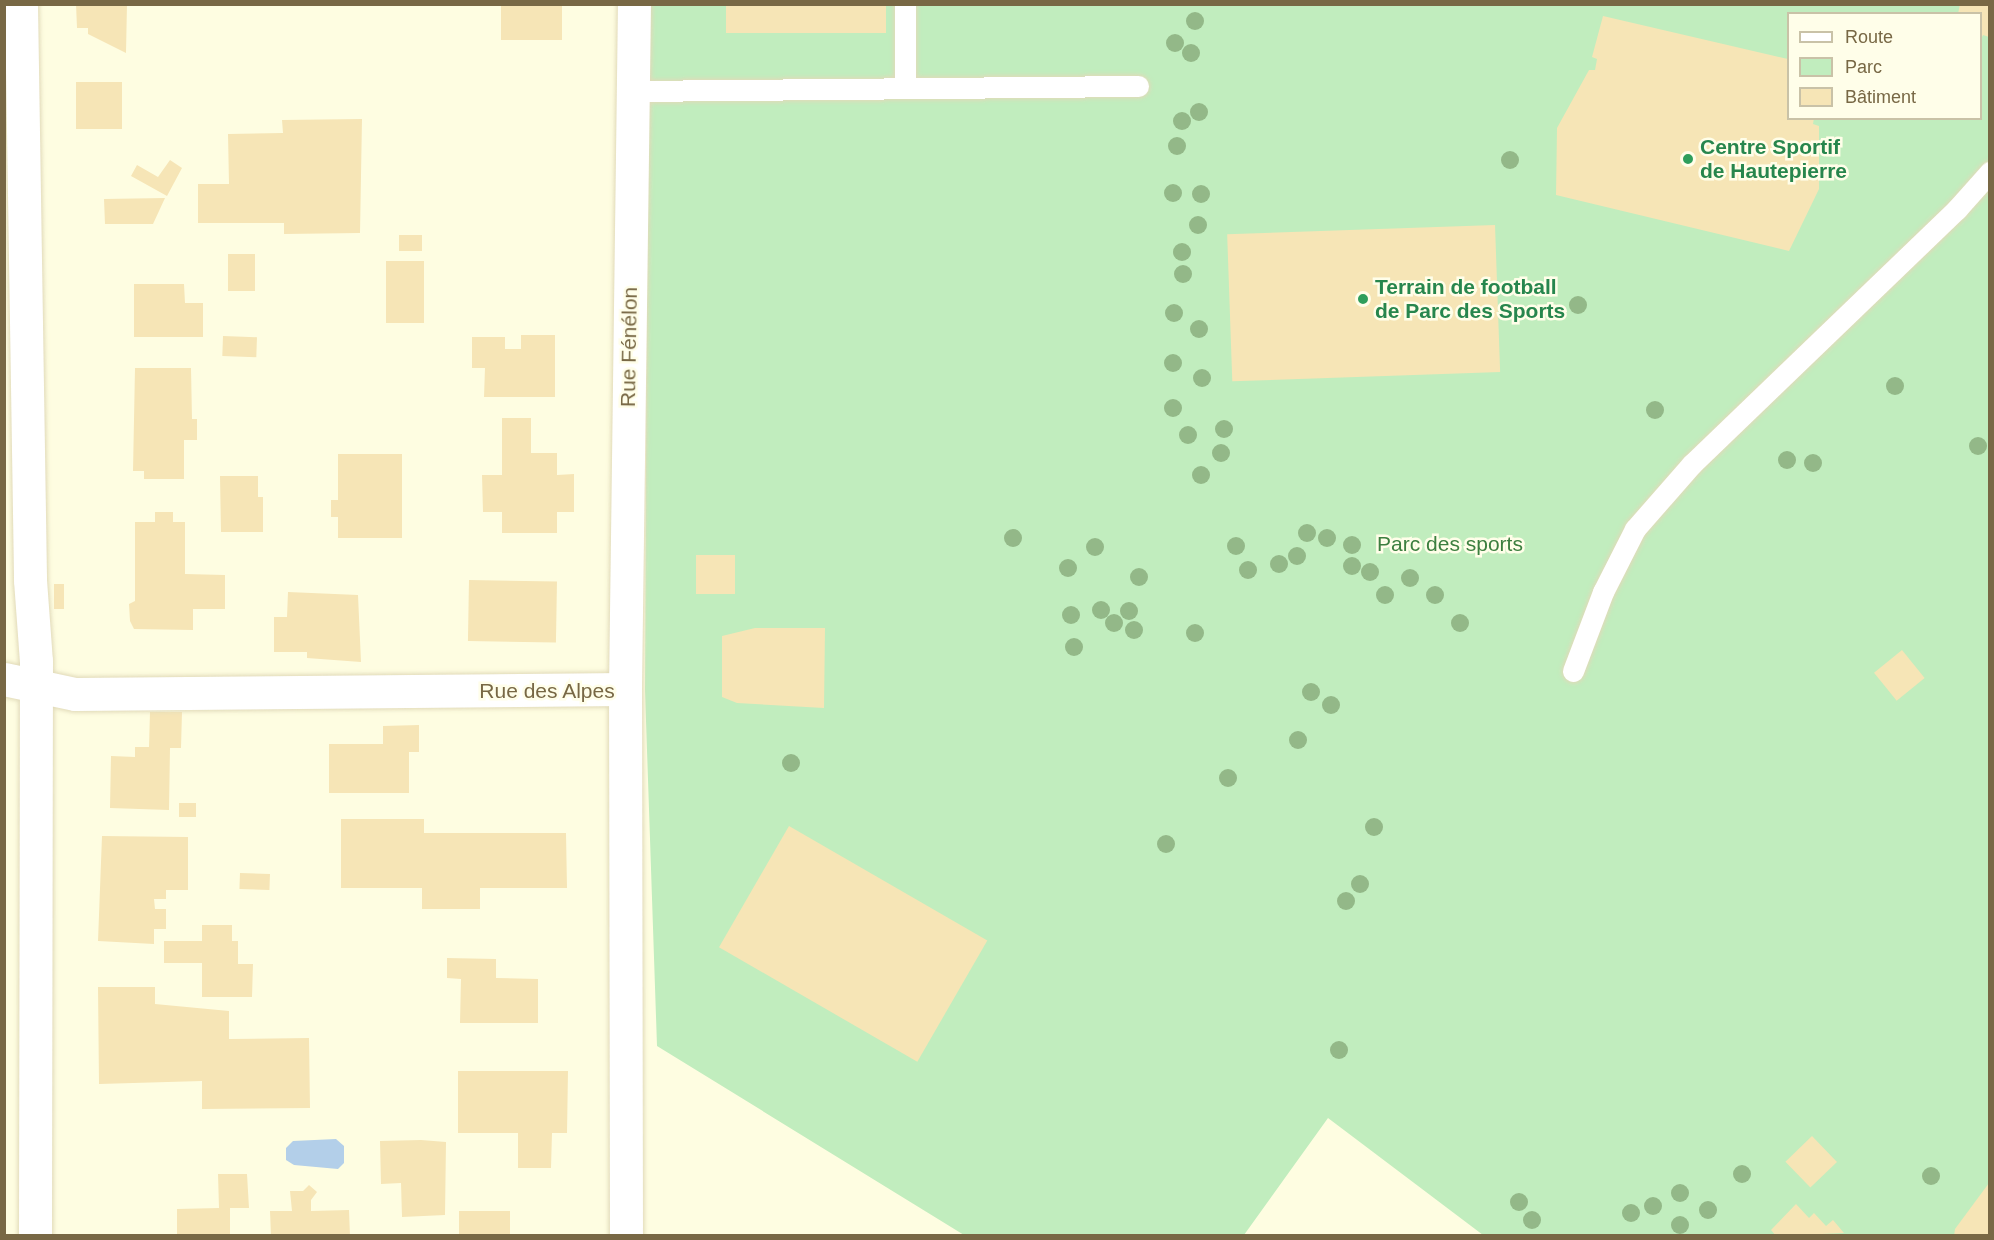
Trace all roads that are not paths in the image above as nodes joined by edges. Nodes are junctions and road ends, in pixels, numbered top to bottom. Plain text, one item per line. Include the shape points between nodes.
1 (21, 4) edge
2 (634, 4) edge
3 (905, 4) edge
4 (1138, 86) dead end
5 (906, 87) junction
6 (633, 91) junction
7 (1989, 172) edge
8 (1573, 671) dead end
9 (19, 682) edge
10 (625, 690) junction
11 (35, 1236) edge
12 (626, 1236) edge

1 - 9 street
2 - 6 street, Rue Fénélon
3 - 5 lane
4 - 5 lane
5 - 6 lane
6 - 10 street, Rue Fénélon
7 - 8 lane via 1957,208 1692,464 1635,529 1603,592
9 - 10 street, Rue des Alpes via 75,694
9 - 11 street
10 - 12 street, Rue des Alpes

